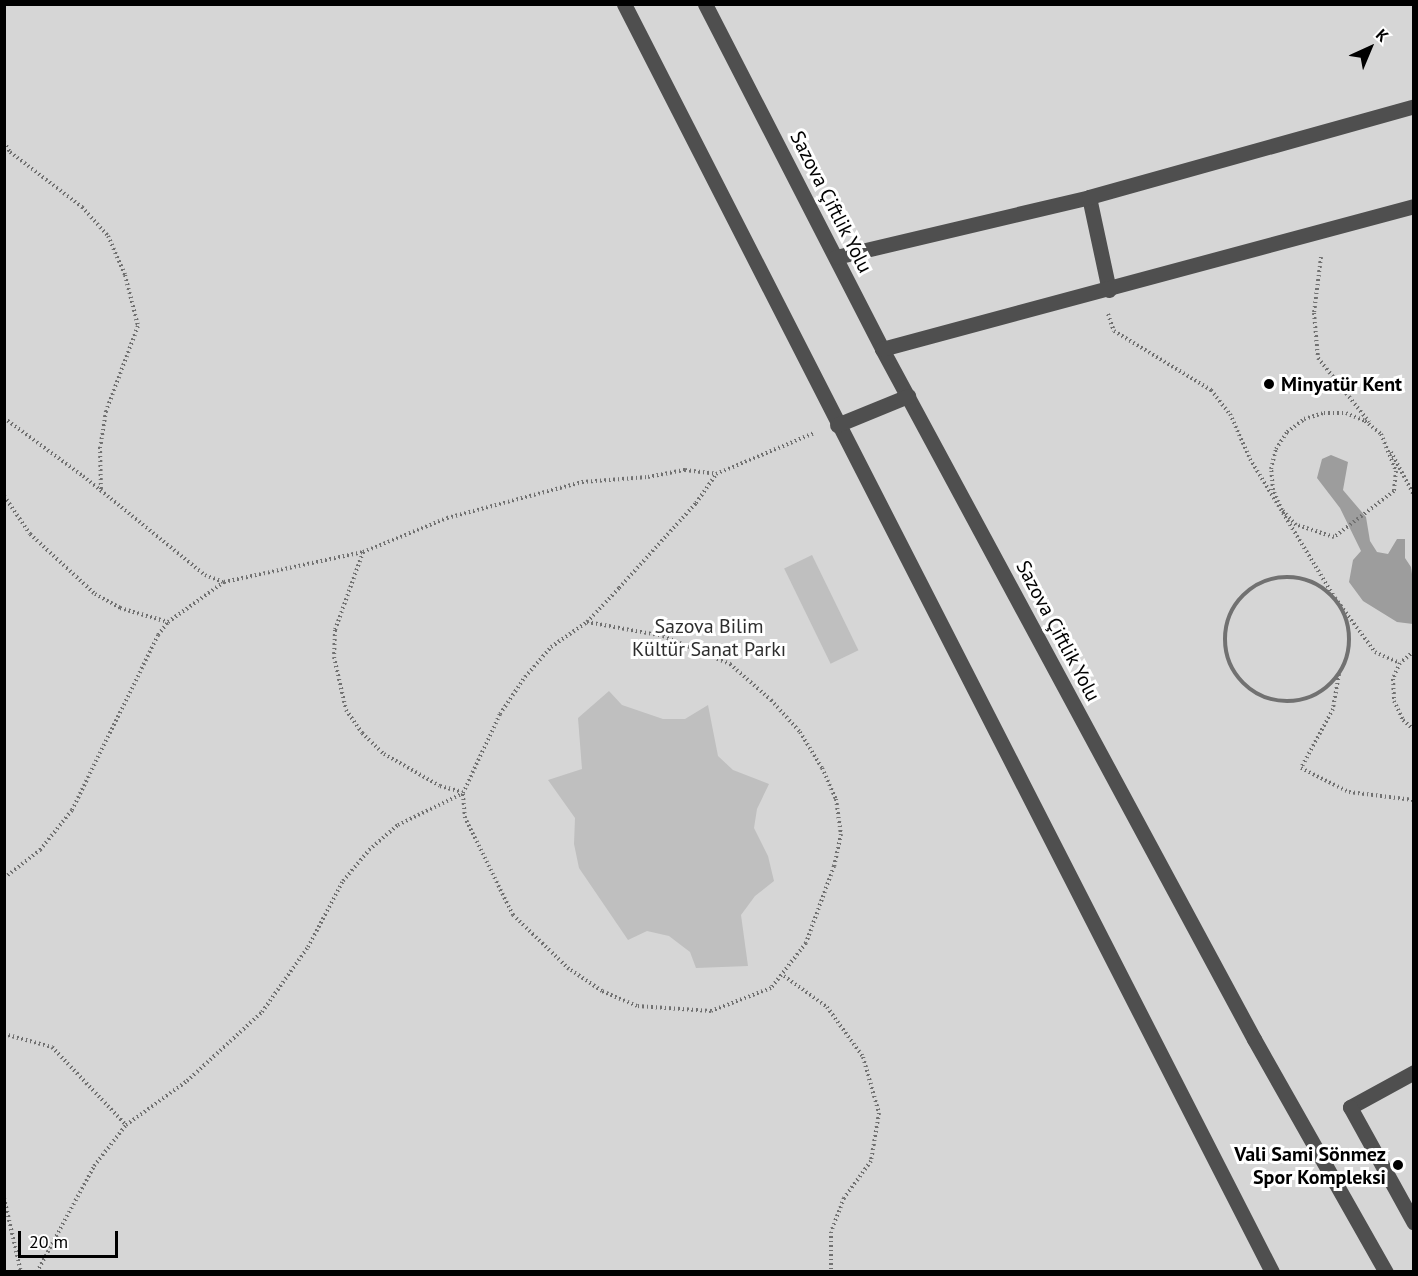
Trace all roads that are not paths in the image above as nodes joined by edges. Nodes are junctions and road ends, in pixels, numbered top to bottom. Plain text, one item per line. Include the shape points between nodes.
1 (624, 4) edge
2 (705, 4) edge
3 (1413, 106) edge
4 (1089, 197) junction
5 (1413, 206) edge
6 (836, 257) junction
7 (1109, 290) junction
8 (882, 349) junction
9 (908, 396) junction
10 (837, 425) junction
11 (1413, 1072) edge
12 (1413, 1223) edge
13 (1272, 1272) edge
14 (1386, 1272) edge

1 - 10 street
2 - 6 street, Sazova Çiftlik Yolu
3 - 4 street
4 - 6 street
4 - 7 street
5 - 7 street
6 - 8 street, Sazova Çiftlik Yolu
7 - 8 street
8 - 9 street, Sazova Çiftlik Yolu
9 - 10 street
9 - 14 street, Sazova Çiftlik Yolu via 1254,1039
10 - 13 street
11 - 12 street via 1350,1107

